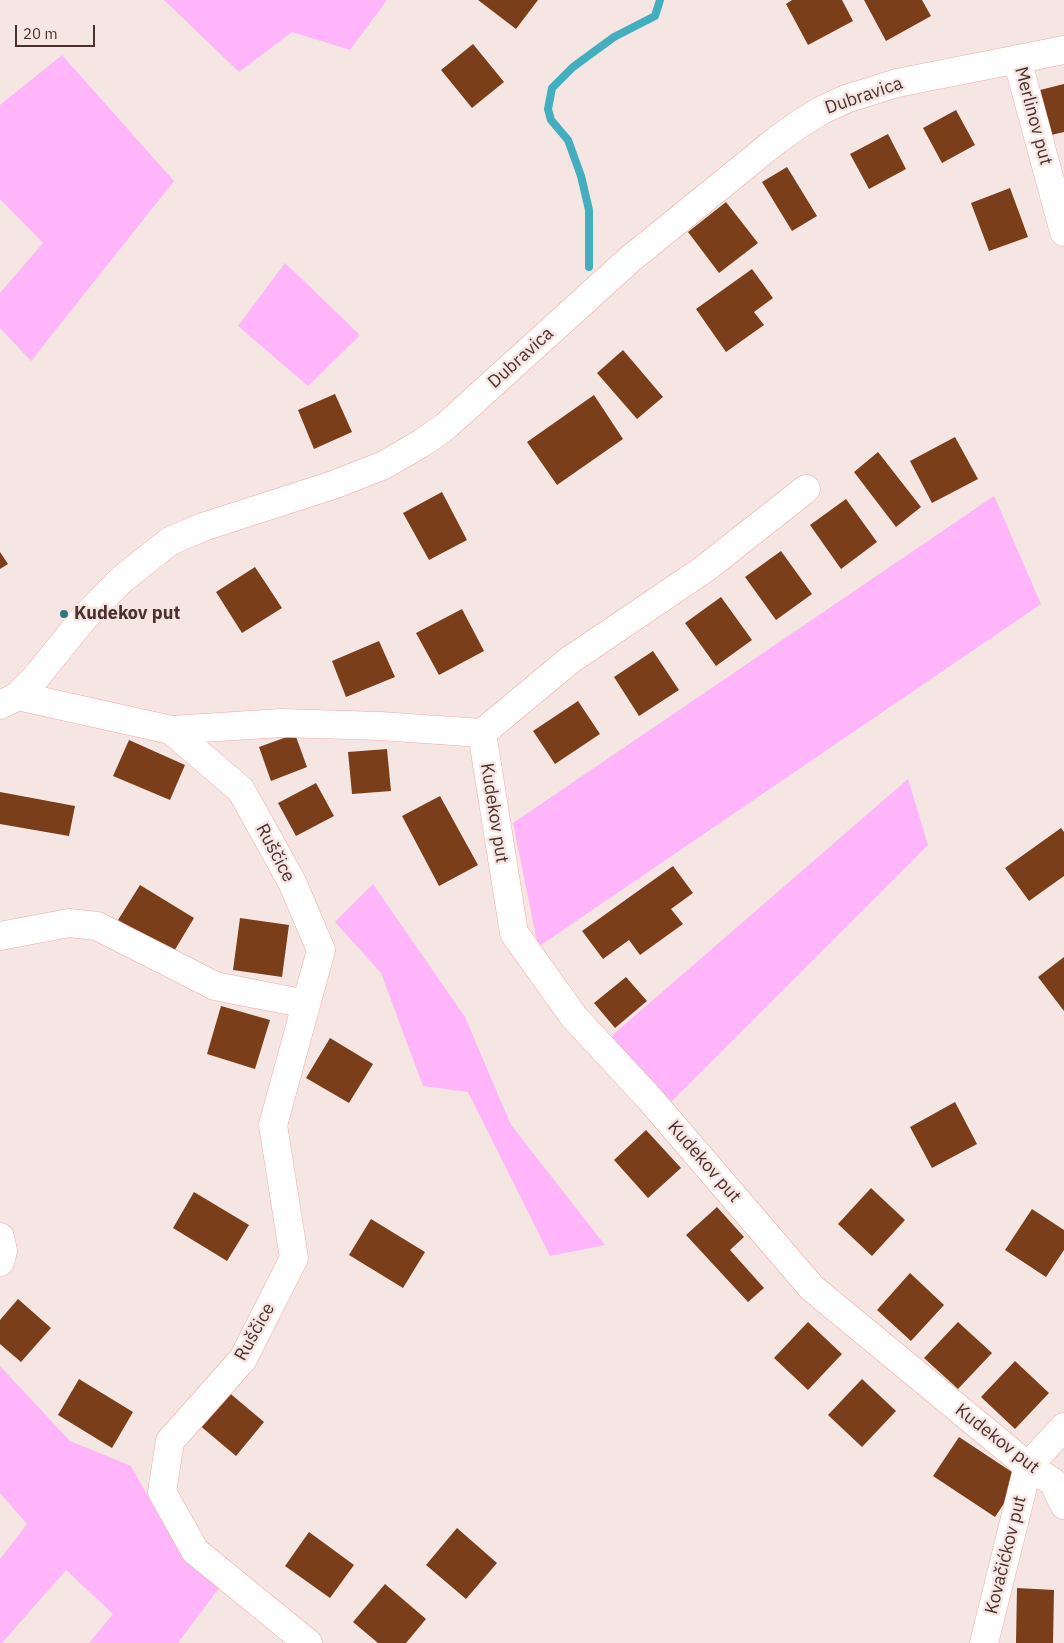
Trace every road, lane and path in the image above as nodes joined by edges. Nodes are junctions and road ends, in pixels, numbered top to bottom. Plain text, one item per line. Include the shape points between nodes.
1 (1064, 50) edge
2 (1017, 59) junction
3 (1064, 232) edge
4 (806, 489) dead end
5 (9, 701) edge
6 (171, 730) junction
7 (482, 733) junction
8 (0, 936) edge
9 (306, 1004) junction
10 (0, 1237) edge
11 (0, 1262) edge
12 (1064, 1427) edge
13 (1028, 1466) junction
14 (1064, 1505) edge
15 (308, 1643) edge
16 (984, 1643) edge

1 - 2 street, Dubravica
2 - 3 street, Merlinov put
2 - 5 street, Dubravica via 869,91 822,110 801,123 629,260 446,426 384,465 170,541 115,586 37,676
4 - 7 street via 703,570 570,660
5 - 6 street
6 - 7 street via 282,723
6 - 9 street, Ruščice via 241,790 292,882 321,950
7 - 13 street, Kudekov put via 514,933 574,1017 650,1099 812,1288
8 - 9 street via 69,923 97,926 215,986
9 - 15 street, Ruščice via 273,1125 294,1258 243,1359 170,1441 162,1492 195,1551
10 - 11 street via 3,1251
12 - 13 street
13 - 14 street, Kudekov put via 1053,1482
13 - 16 street, Kovačićkov put

